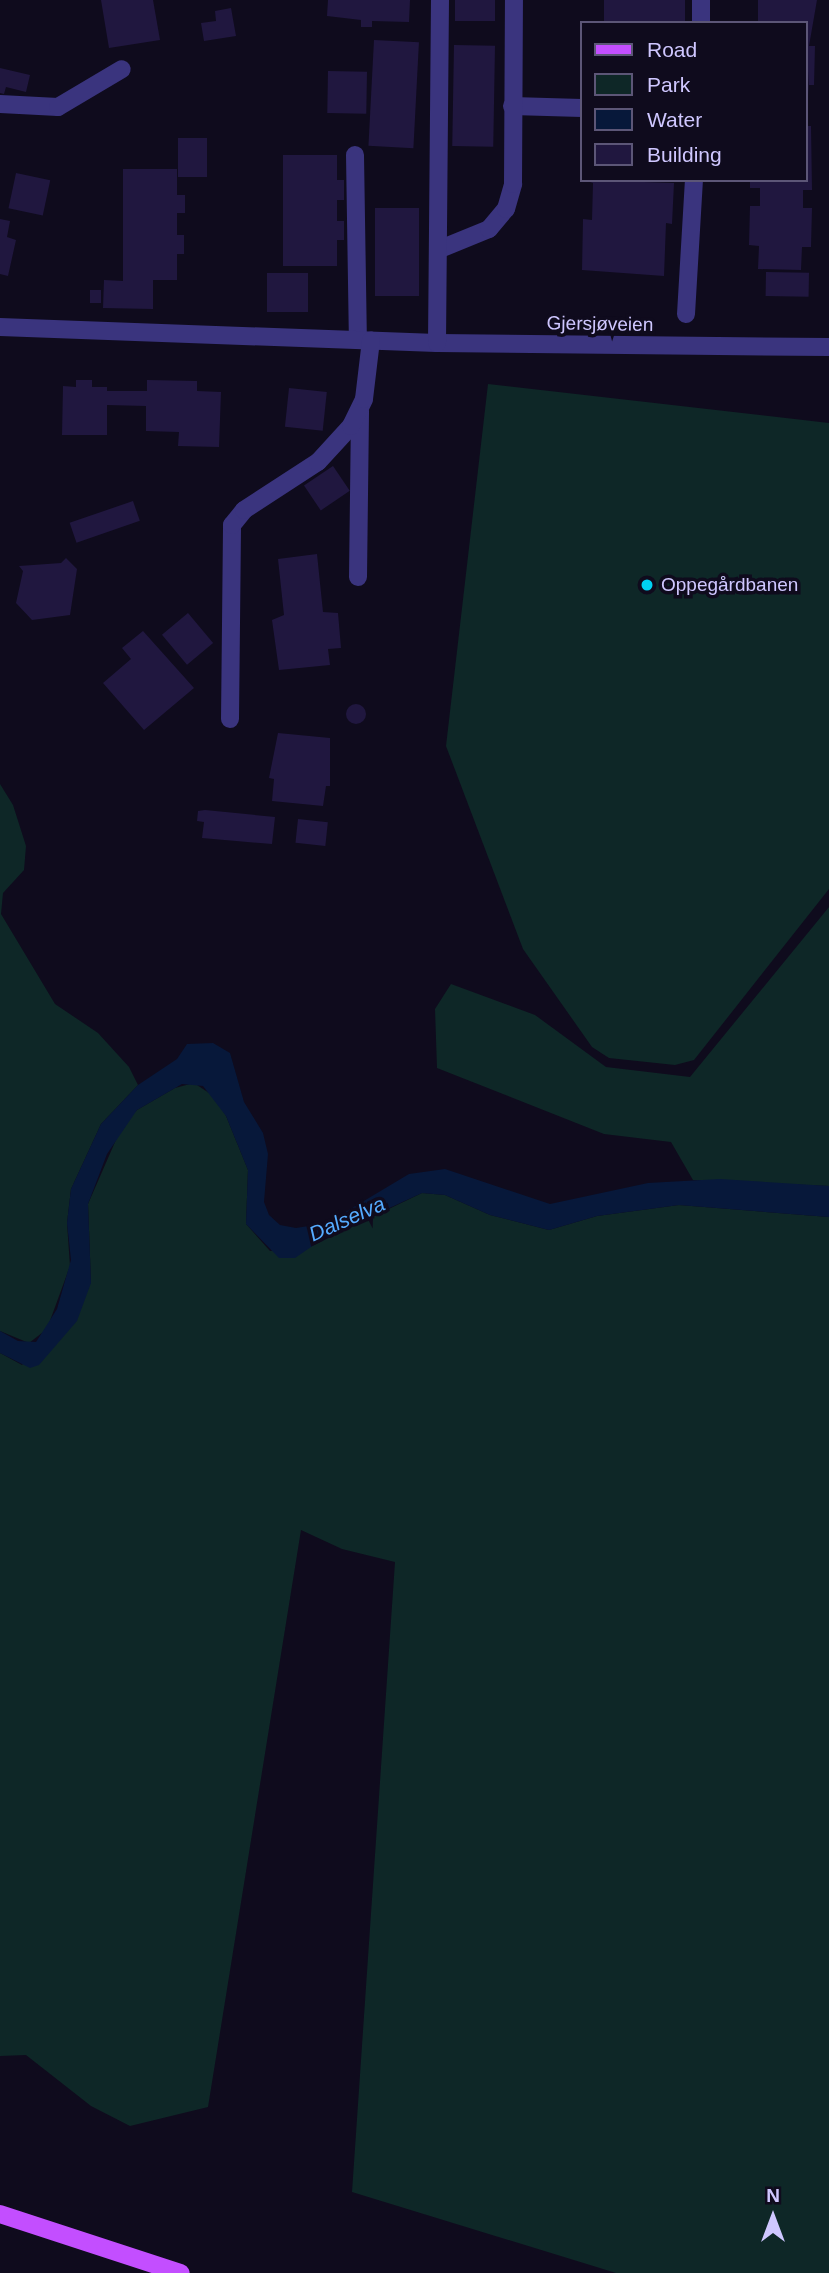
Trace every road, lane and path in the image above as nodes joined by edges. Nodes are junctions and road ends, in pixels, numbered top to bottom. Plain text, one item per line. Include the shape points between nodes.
1 (440, 0) edge
2 (514, 0) edge
3 (701, 0) edge
4 (701, 21) edge
5 (122, 69) dead end
6 (0, 104) edge
7 (512, 106) junction
8 (580, 108) edge
9 (355, 155) dead end
10 (694, 182) edge
11 (440, 249) junction
12 (686, 314) dead end
13 (0, 327) edge
14 (365, 340) junction
15 (437, 343) junction
16 (829, 347) edge
17 (360, 411) junction
18 (358, 577) dead end
19 (230, 719) dead end
20 (0, 2214) edge
21 (181, 2273) edge

1 - 11 street
2 - 7 street
3 - 4 street
5 - 6 street via 58,107
7 - 8 street
7 - 11 street via 513,184 506,209 489,229
9 - 14 street
10 - 12 street
11 - 15 street
13 - 14 street, Gjersjøveien
14 - 15 street, Gjersjøveien
14 - 17 street
15 - 16 street, Gjersjøveien
17 - 18 street
17 - 19 street via 318,462 244,510 232,525
20 - 21 main road

